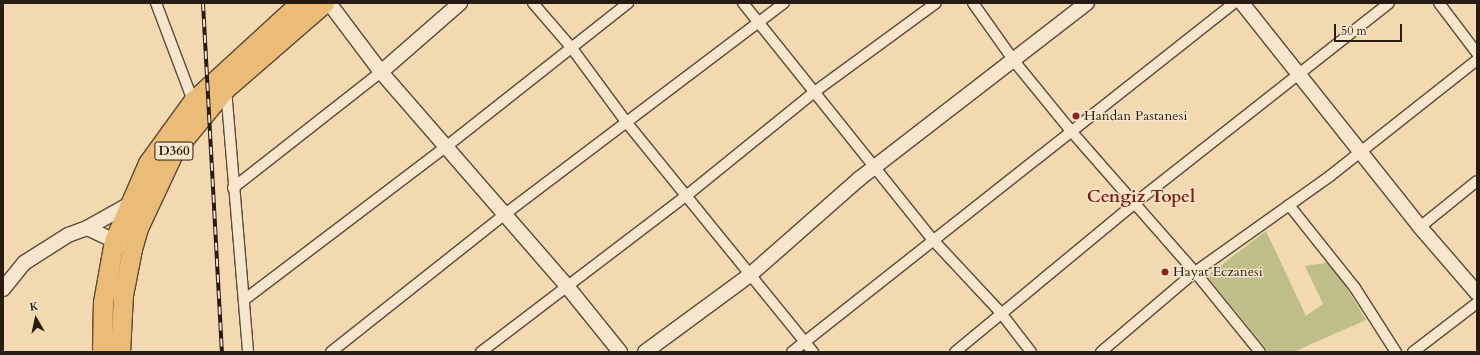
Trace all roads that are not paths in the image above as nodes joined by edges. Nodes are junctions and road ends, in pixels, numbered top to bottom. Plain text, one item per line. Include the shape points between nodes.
1 (156, 3) edge
2 (300, 3) edge
3 (324, 3) edge
4 (329, 3) edge
5 (460, 3) edge
6 (533, 3) edge
7 (628, 3) edge
8 (744, 3) edge
9 (784, 3) edge
10 (936, 3) edge
11 (973, 3) edge
12 (1087, 3) edge
13 (1234, 3) edge
14 (1242, 3) edge
15 (1389, 3) edge
16 (1439, 3) edge
17 (760, 23) junction
18 (571, 47) junction
19 (1477, 53) edge
20 (1477, 60) edge
21 (1014, 61) junction
22 (381, 72) junction
23 (1298, 73) junction
24 (226, 88) junction
25 (813, 93) junction
26 (193, 101) junction
27 (627, 123) junction
28 (1071, 132) junction
29 (447, 146) junction
30 (1361, 152) junction
31 (874, 168) junction
32 (1477, 181) edge
33 (233, 188) junction
34 (686, 196) junction
35 (1135, 203) junction
36 (130, 204) junction
37 (1289, 206) junction
38 (505, 214) junction
39 (1420, 227) junction
40 (87, 228) junction
41 (933, 240) junction
42 (114, 241) junction
43 (132, 249) junction
44 (1195, 272) junction
45 (751, 274) junction
46 (566, 285) junction
47 (3, 288) edge
48 (1477, 292) edge
49 (244, 300) junction
50 (1477, 303) edge
51 (1001, 313) junction
52 (804, 342) junction
53 (102, 352) edge
54 (120, 352) edge
55 (248, 352) edge
56 (331, 352) edge
57 (481, 352) edge
58 (620, 352) edge
59 (645, 352) edge
60 (792, 352) edge
61 (813, 352) edge
62 (955, 352) edge
63 (1031, 352) edge
64 (1101, 352) edge
65 (1260, 352) edge
66 (1396, 352) edge
67 (1413, 352) edge

1 - 26 street
2 - 26 highway, D360
3 - 24 highway, D360
4 - 22 street
5 - 22 street
6 - 18 street
7 - 18 street
8 - 17 street
9 - 17 street
10 - 25 street
11 - 21 street
12 - 21 street
13 - 28 street
14 - 23 street
15 - 23 street
16 - 19 street
17 - 25 street
17 - 27 street
18 - 27 street
18 - 29 street
20 - 30 street
21 - 28 street
21 - 31 street
22 - 29 street
22 - 33 street
23 - 30 street
23 - 35 street
24 - 33 street
24 - 43 highway, D360 via 174,151 138,228
25 - 31 street
25 - 34 street
26 - 36 highway, D360 via 148,163
27 - 34 street
27 - 38 street
28 - 35 street
28 - 41 street
29 - 38 street
29 - 49 street
30 - 37 street
30 - 39 street
31 - 41 street
31 - 45 street
32 - 39 street
33 - 49 street
34 - 45 street
34 - 46 street
35 - 44 street
35 - 51 street
36 - 40 street
36 - 42 highway, D360
37 - 44 street
37 - 66 street via 1355,288
38 - 46 street
38 - 56 street
39 - 48 street
40 - 42 street
40 - 47 street via 68,235 24,263
41 - 51 street
41 - 52 street
42 - 43 street
42 - 53 highway, D360 via 103,302
43 - 54 highway, D360 via 123,295
44 - 64 street
44 - 65 street
45 - 52 street
45 - 59 street
46 - 57 street
46 - 58 street
49 - 55 street
50 - 67 street
51 - 62 street
51 - 63 street
52 - 60 street
52 - 61 street

